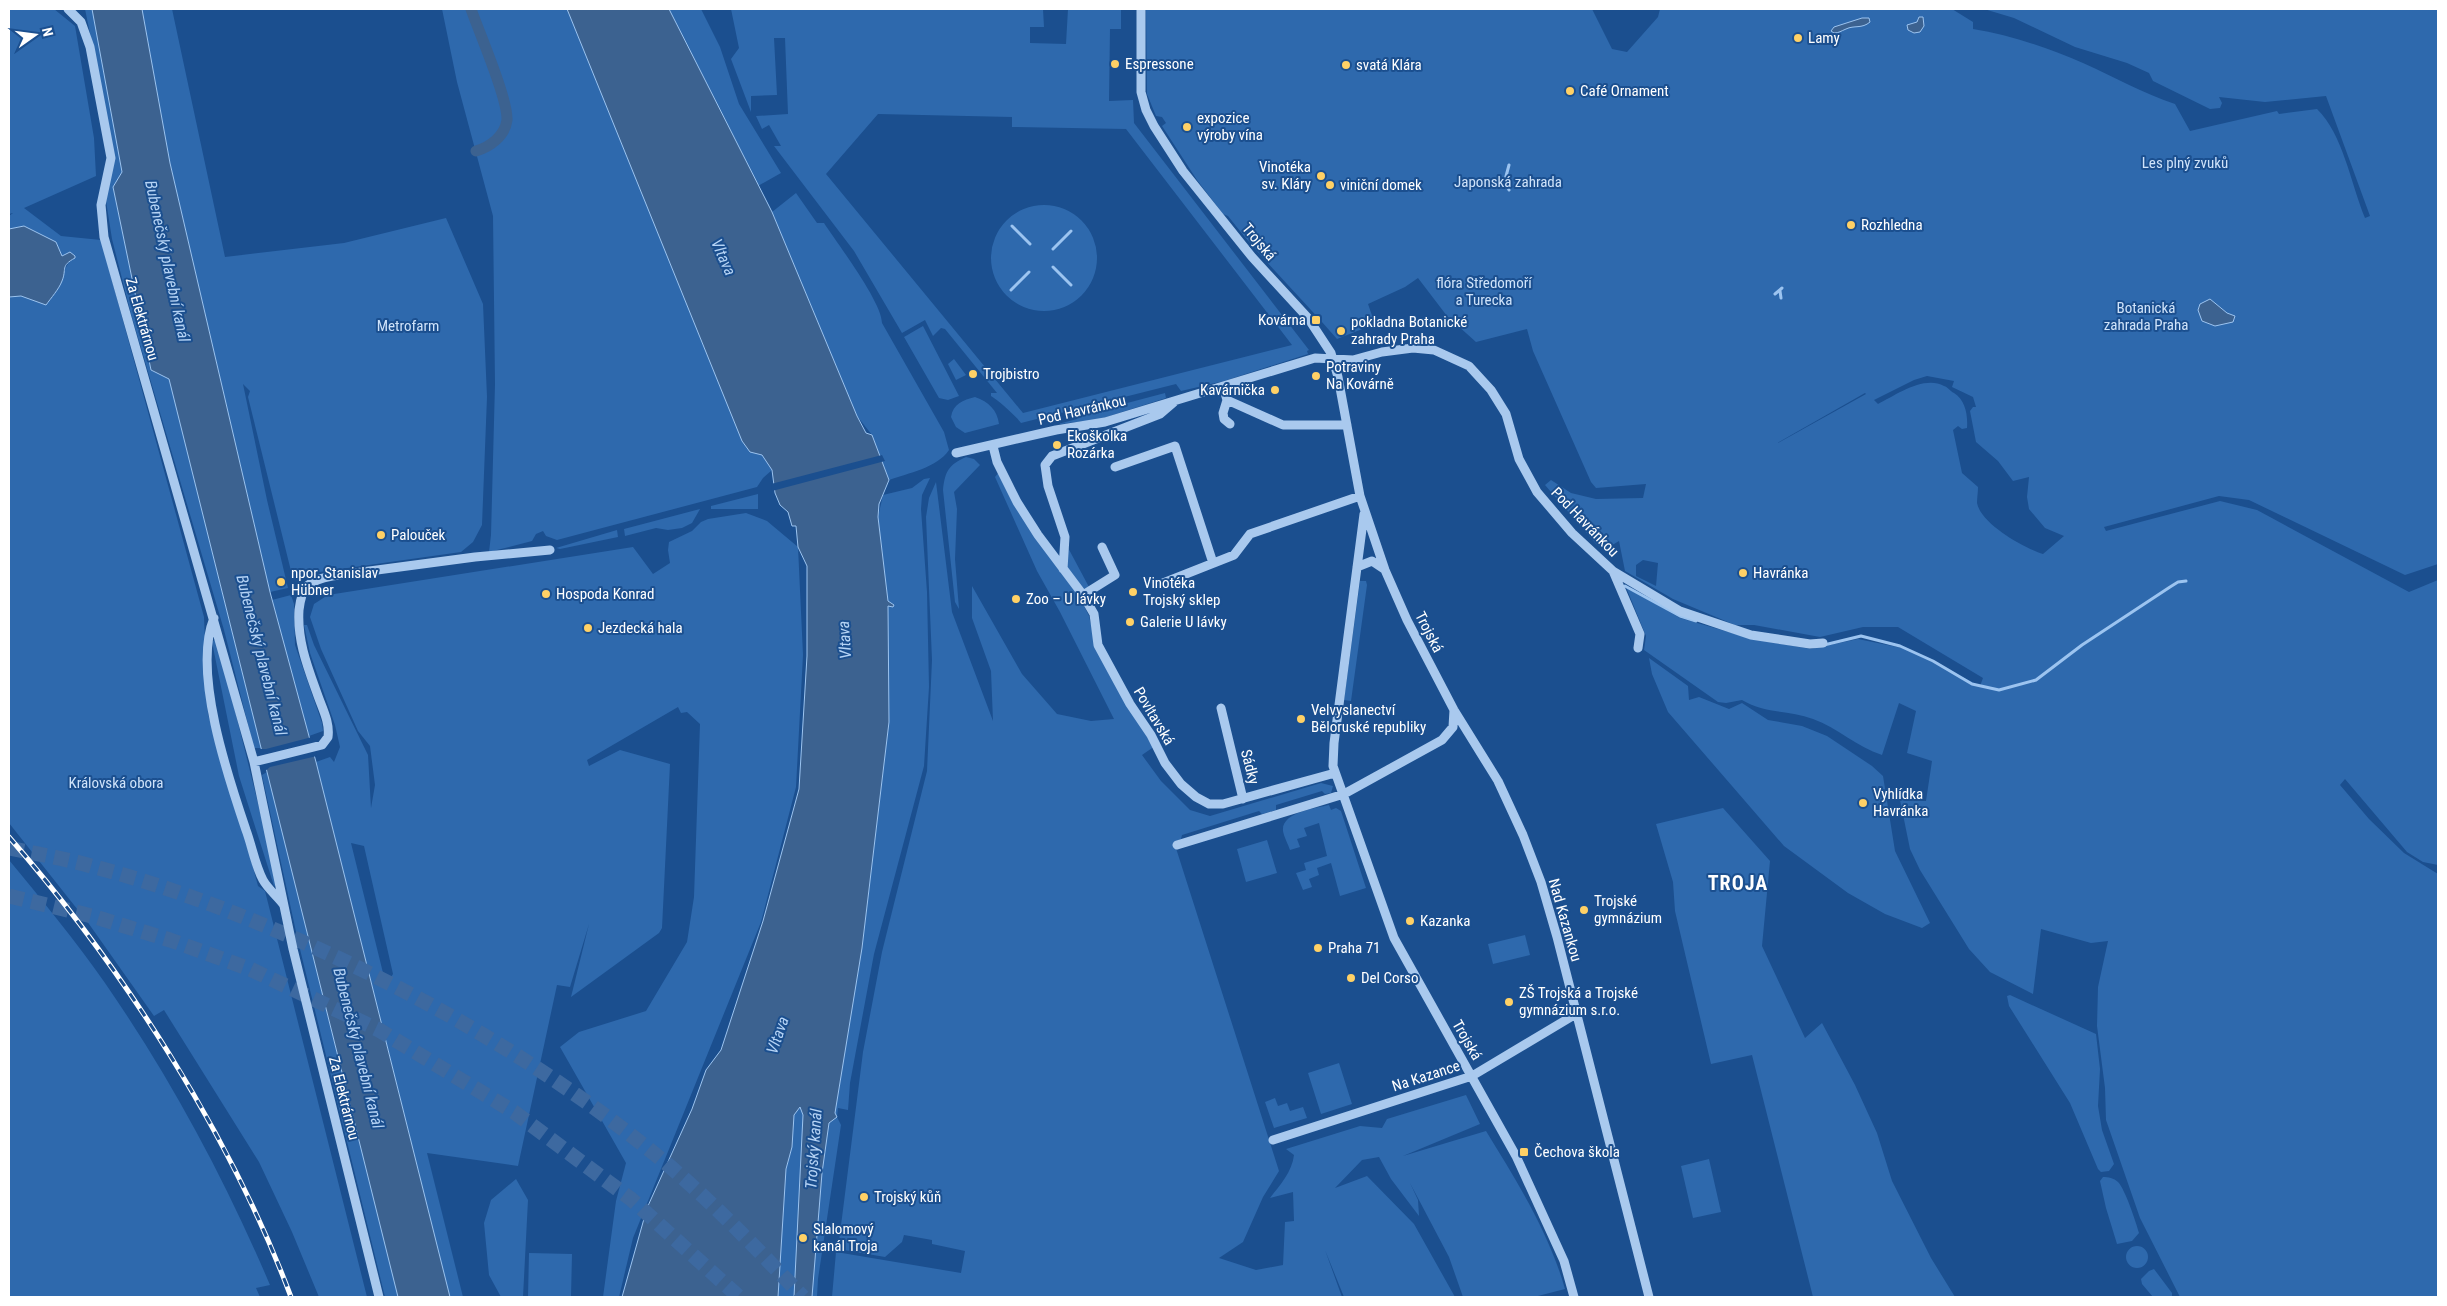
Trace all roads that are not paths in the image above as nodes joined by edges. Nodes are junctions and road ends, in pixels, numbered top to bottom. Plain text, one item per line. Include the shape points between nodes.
1 (68, 9) edge
2 (1141, 9) edge
3 (1334, 360) junction
4 (1223, 386) junction
5 (1176, 400) junction
6 (1227, 400) junction
7 (1230, 424) dead end
8 (1346, 425) junction
9 (993, 446) junction
10 (956, 453) dead end
11 (1115, 467) dead end
12 (1360, 496) junction
13 (1364, 509) junction
14 (1102, 546) dead end
15 (550, 550) dead end
16 (1213, 563) junction
17 (1357, 567) junction
18 (1063, 569) junction
19 (1385, 570) junction
20 (1613, 571) junction
21 (1158, 585) dead end
22 (1084, 596) junction
23 (214, 618) junction
24 (1823, 643) dead end
25 (1638, 648) dead end
26 (1221, 708) dead end
27 (1454, 710) junction
28 (256, 761) junction
29 (1335, 773) junction
30 (1344, 794) junction
31 (1243, 799) junction
32 (1177, 845) dead end
33 (285, 906) junction
34 (1576, 1014) junction
35 (1472, 1076) junction
36 (1273, 1140) dead end
37 (379, 1297) edge
38 (1574, 1297) edge
39 (1649, 1297) edge

1 - 23 street, Za Elektrárnou via 81,22 90,47 111,158 102,198 104,237
2 - 3 street, Trojská via 1140,92 1154,126 1183,171 1308,318
3 - 4 street, Pod Havránkou via 1315,358
3 - 8 street, Trojská
3 - 20 street, Pod Havránkou via 1353,360 1413,348 1434,350 1469,366 1492,390 1506,414 1519,459 1537,492 1572,534
4 - 5 street, Pod Havránkou
4 - 6 street
5 - 9 street, Pod Havránkou via 1105,422
5 - 18 street, Pod Havránkou via 1160,414 1052,456 1045,465 1064,537
6 - 7 street via 1223,413 1224,420
6 - 8 street via 1283,426
8 - 12 street, Trojská
9 - 10 street
9 - 18 street, Povltavská via 997,462 1017,502
11 - 16 street via 1175,446
12 - 13 street, Trojská
12 - 16 street via 1250,534 1234,555
13 - 17 street, Trojská
13 - 19 street, Trojská
14 - 22 street via 1115,575
15 - 28 street via 332,576 307,584 300,600 298,624 303,653 328,727 328,737 322,745
16 - 21 street
17 - 19 street via 1372,560
17 - 29 street, Trojská via 1332,759
18 - 22 street, Povltavská
19 - 27 street, Trojská
20 - 24 street, Pod Havránkou via 1680,611 1751,635
20 - 25 street, Pod Havránkou via 1640,634
22 - 31 street, Povltavská via 1094,614 1098,645 1180,784 1209,804
23 - 28 street, Za Elektrárnou
23 - 33 street, Za Elektrárnou via 209,632 208,666 213,713 223,757 264,881
26 - 31 street, Sádky
27 - 30 street via 1452,727 1442,740
27 - 34 street, Nad Kazankou via 1498,781 1523,835 1544,891
28 - 33 street, Za Elektrárnou
29 - 30 street, Trojská
29 - 31 street, Sádky
30 - 32 street
30 - 35 street, Trojská via 1394,938
33 - 37 street, Za Elektrárnou
34 - 35 street, Na Kazance
34 - 39 street, Nad Kazankou
35 - 36 street, Na Kazance
35 - 38 street, Trojská via 1516,1156 1549,1227 1564,1260

